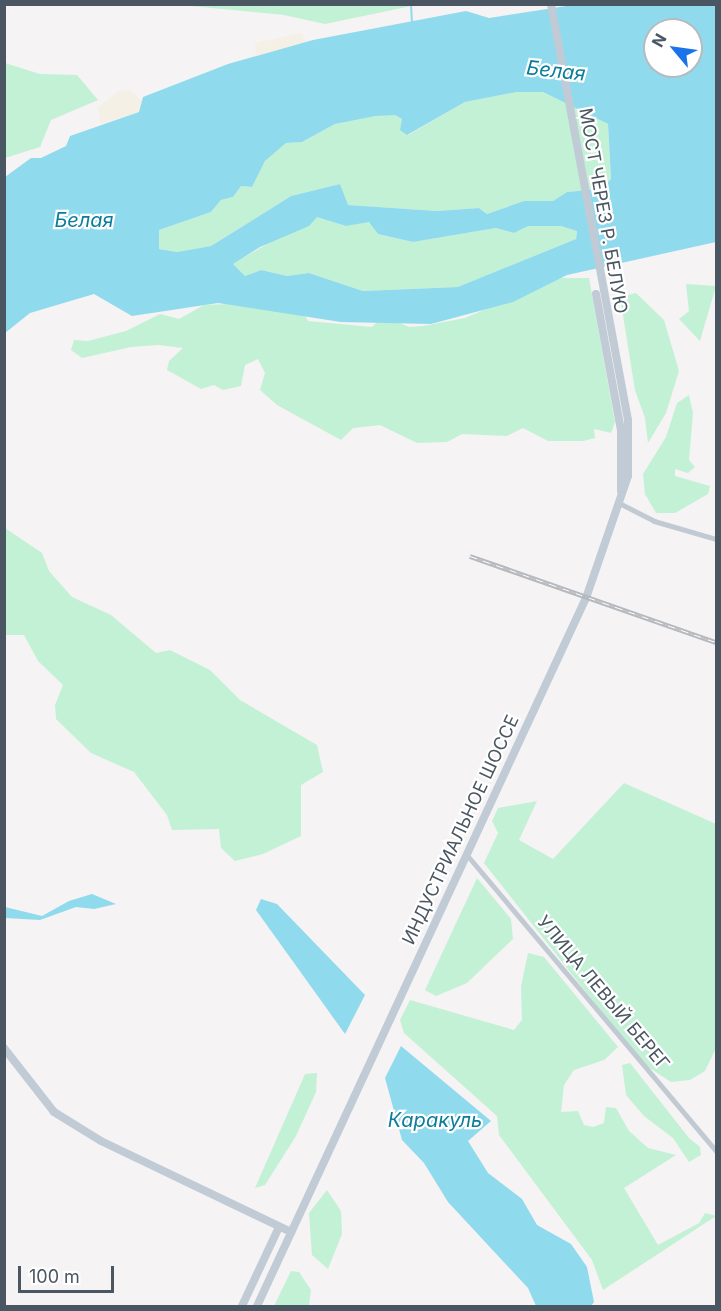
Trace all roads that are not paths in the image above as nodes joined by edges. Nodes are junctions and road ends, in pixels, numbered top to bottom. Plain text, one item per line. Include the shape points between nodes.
1 (551, 4) edge
2 (596, 294) dead end
3 (613, 353) joint
4 (621, 504) junction
5 (717, 539) edge
6 (466, 854) junction
7 (4, 1048) edge
8 (717, 1151) edge
9 (279, 1227) junction
10 (291, 1232) junction
11 (242, 1306) edge
12 (257, 1306) edge

1 - 3 main road, МОСТ ЧЕРЕЗ Р. БЕЛУЮ
2 - 4 main road via 621,430
3 - 4 main road, ИНДУСТРИАЛЬНОЕ ШОССЕ via 628,420 628,476
4 - 5 street via 654,520
4 - 6 main road, ИНДУСТРИАЛЬНОЕ ШОССЕ via 586,598
6 - 8 street, УЛИЦА ЛЕВЫЙ БЕРЕГ
6 - 10 main road, ИНДУСТРИАЛЬНОЕ ШОССЕ
7 - 9 main road via 54,1112 101,1141
9 - 10 main road
9 - 11 main road
10 - 12 main road, ИНДУСТРИАЛЬНОЕ ШОССЕ

